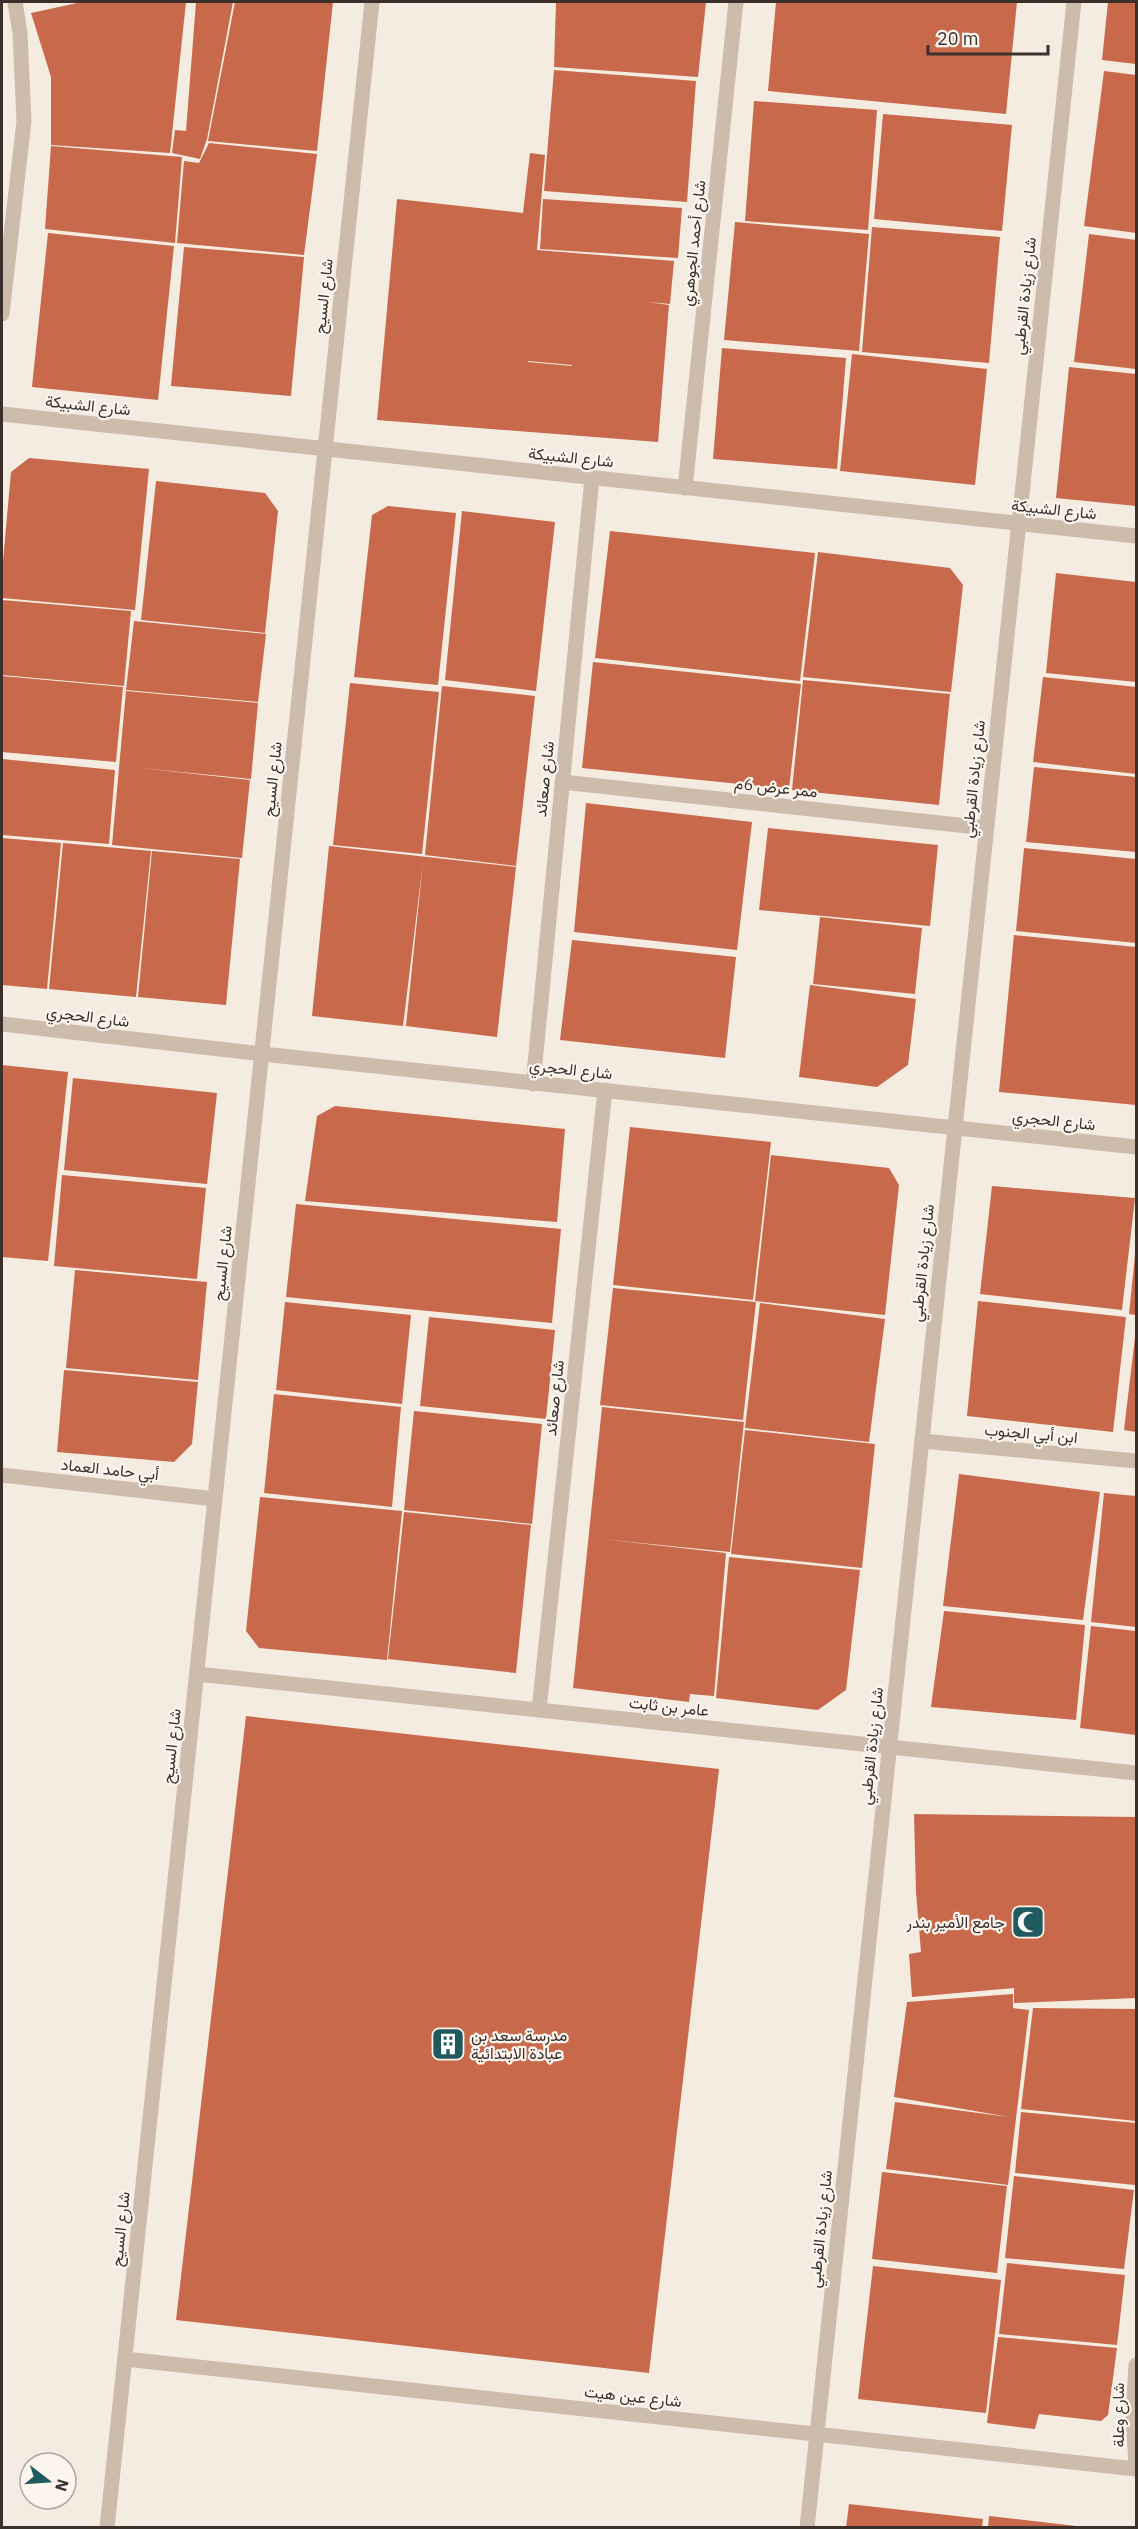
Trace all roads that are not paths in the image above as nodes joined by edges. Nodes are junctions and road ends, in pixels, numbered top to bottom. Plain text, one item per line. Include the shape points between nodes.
1 (15, 2) edge
2 (372, 2) edge
3 (736, 2) edge
4 (1074, 2) edge
5 (2, 314) edge
6 (2, 414) edge
7 (325, 449) junction
8 (592, 477) junction
9 (685, 488) junction
10 (1018, 523) junction
11 (1137, 536) edge
12 (562, 782) junction
13 (986, 828) junction
14 (2, 1023) edge
15 (262, 1054) junction
16 (533, 1084) junction
17 (605, 1090) junction
18 (955, 1128) junction
19 (1137, 1147) edge
20 (922, 1441) junction
21 (1137, 1461) edge
22 (2, 1475) edge
23 (215, 1499) junction
24 (197, 1674) junction
25 (539, 1710) junction
26 (889, 1747) junction
27 (1137, 1773) edge
28 (125, 2359) junction
29 (1137, 2365) edge
30 (817, 2434) junction
31 (1137, 2467) edge
32 (107, 2528) edge
33 (807, 2528) edge

1 - 5 street via 23,66 24,121
2 - 7 street, شارع السيح
3 - 9 street, شارع أحمد الجوهري
4 - 10 street, شارع زيادة القرطبي
6 - 7 street, شارع الشبيكة
7 - 8 street, شارع الشبيكة
7 - 15 street, شارع السيح
8 - 9 street, شارع الشبيكة
8 - 12 street, شارع صعائد
9 - 10 street, شارع الشبيكة
10 - 11 street, شارع الشبيكة
10 - 13 street, شارع زيادة القرطبي
12 - 13 street, ممر عرض 6م
12 - 16 street, شارع صعائد
13 - 18 street, شارع زيادة القرطبي
14 - 15 street, شارع الحجري
15 - 16 street, شارع الحجري
15 - 23 street, شارع السيح
16 - 17 street, شارع الحجري
17 - 18 street, شارع الحجري
17 - 25 street, شارع صعائد
18 - 19 street, شارع الحجري
18 - 20 street, شارع زيادة القرطبي
20 - 21 street, ابن أبي الجنوب
20 - 26 street, شارع زيادة القرطبي
22 - 23 street, أبي حامد العماد
23 - 24 street, شارع السيح
24 - 25 street, عامر بن ثابت
24 - 28 street, شارع السيح
25 - 26 street, عامر بن ثابت
26 - 27 street, عامر بن ثابت
26 - 30 street, شارع زيادة القرطبي
28 - 30 street, شارع عين هيت
28 - 32 street, شارع السيح
29 - 31 street, شارع وعلة via 1133,2415
30 - 31 street, شارع عين هيت
30 - 33 street, شارع زيادة القرطبي

